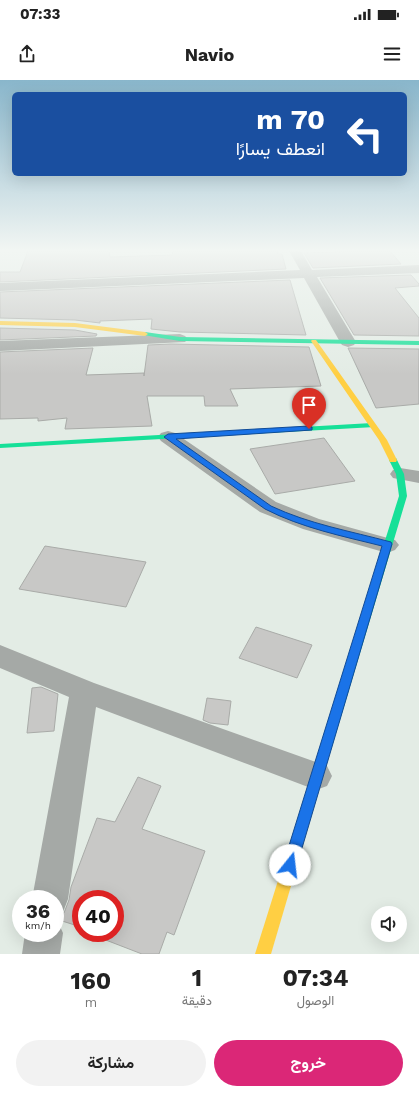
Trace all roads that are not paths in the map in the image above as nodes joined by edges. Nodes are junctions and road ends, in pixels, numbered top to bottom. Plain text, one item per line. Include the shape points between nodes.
1 (318, 292) edge
2 (0, 323) edge
3 (180, 339) junction
4 (314, 341) junction
5 (348, 342) junction
6 (419, 343) edge
7 (0, 346) edge
8 (372, 425) junction
9 (168, 437) junction
10 (0, 446) edge
11 (410, 475) edge
12 (387, 544) junction
13 (0, 656) edge
14 (84, 691) junction
15 (316, 776) junction
16 (51, 890) edge
17 (43, 942) edge
18 (41, 954) edge
19 (263, 954) edge

1 - 5 street
2 - 3 street via 75,325
3 - 4 street
3 - 7 street
4 - 5 street
4 - 8 street
5 - 6 street
8 - 9 street
8 - 11 street
9 - 10 street
9 - 12 street via 268,508 302,522
11 - 12 street
12 - 15 street
13 - 14 street
14 - 15 street
14 - 16 street
15 - 19 street
17 - 18 street

